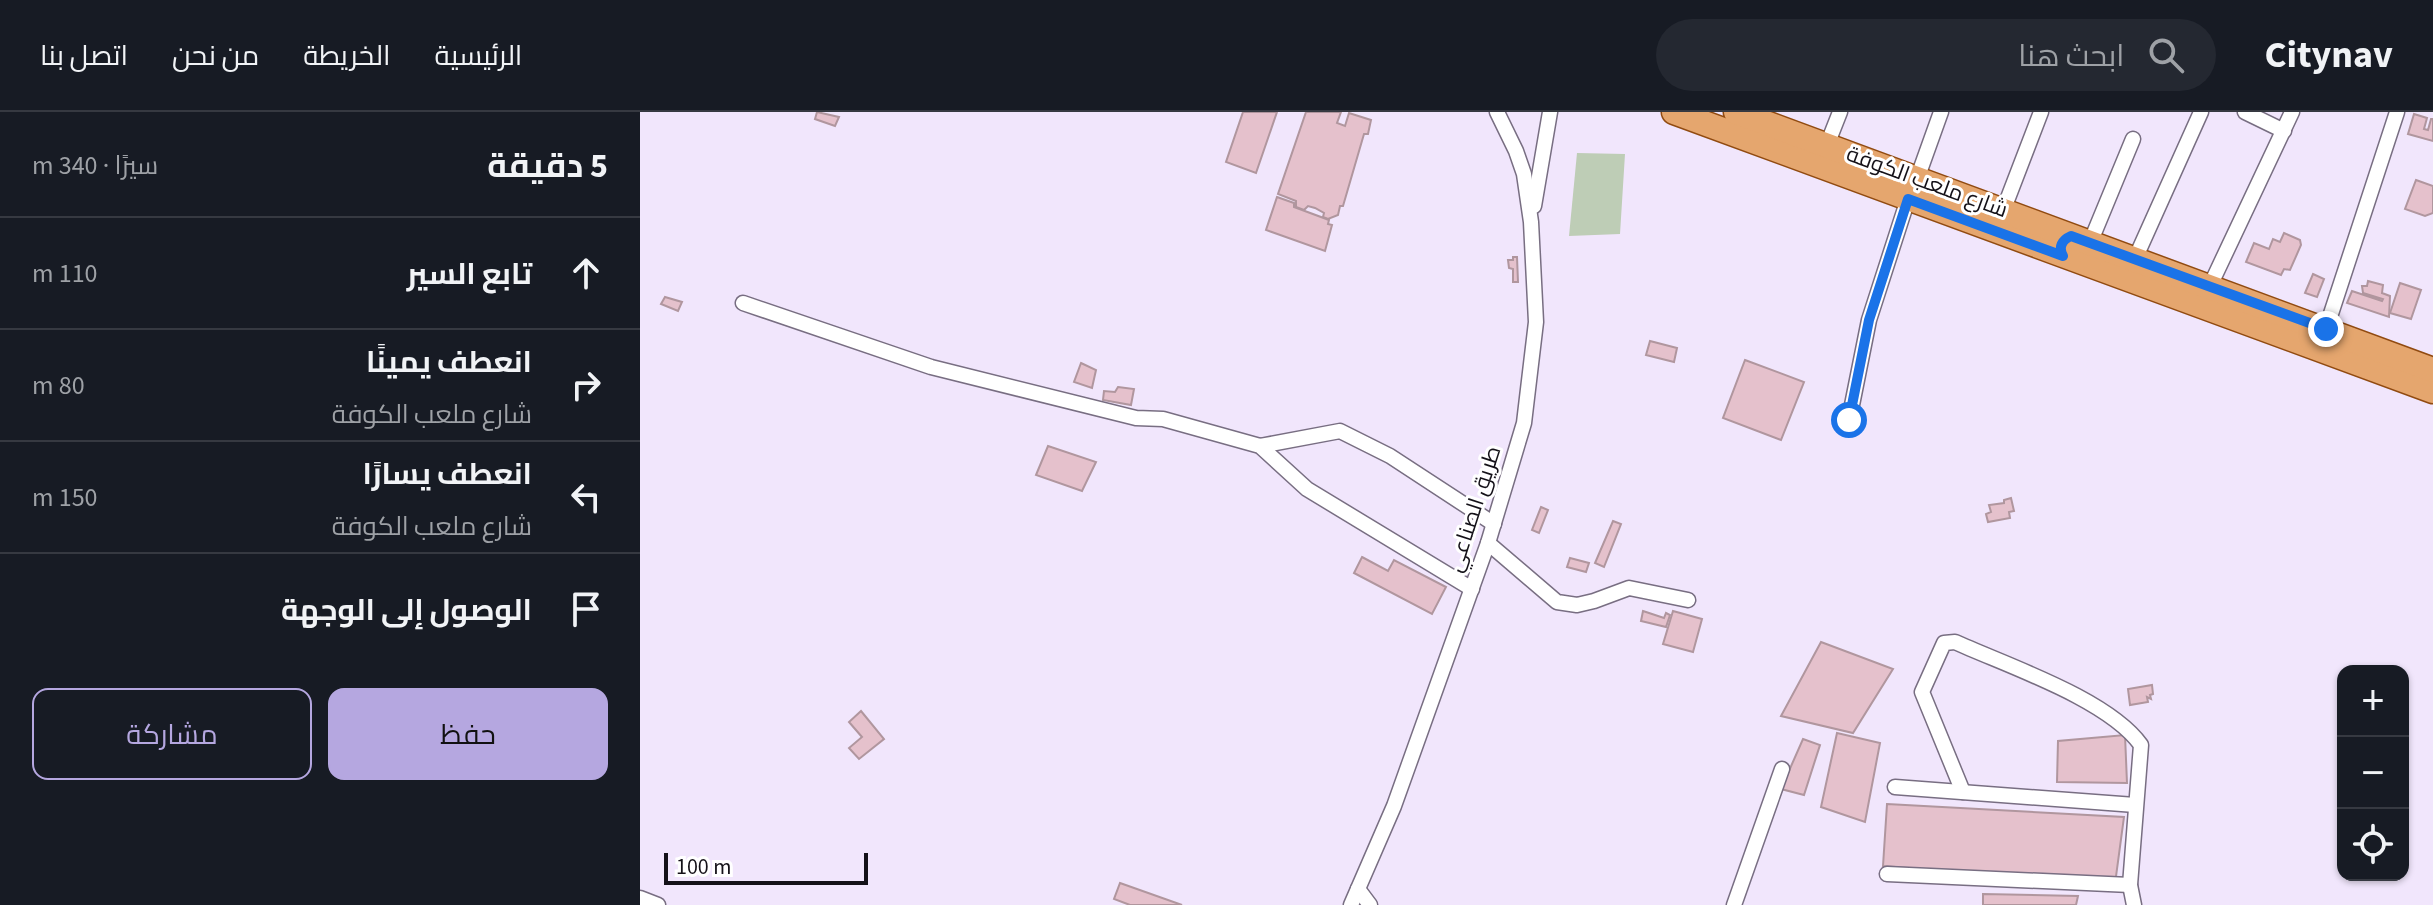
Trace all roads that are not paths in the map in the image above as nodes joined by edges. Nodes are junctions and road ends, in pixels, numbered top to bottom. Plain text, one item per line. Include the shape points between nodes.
1 (1497, 112) edge
2 (1550, 112) edge
3 (1674, 112) edge
4 (1840, 112) edge
5 (1941, 112) edge
6 (2041, 112) edge
7 (2201, 112) edge
8 (2245, 112) edge
9 (2292, 112) edge
10 (2397, 112) edge
11 (1745, 114) edge
12 (2284, 131) junction
13 (2133, 139) dead end
14 (1827, 145) junction
15 (1913, 189) junction
16 (2003, 211) junction
17 (1531, 222) junction
18 (2063, 242) junction
19 (2135, 259) junction
20 (2210, 286) junction
21 (743, 303) dead end
22 (2326, 329) junction
23 (2433, 370) edge
24 (2433, 391) edge
25 (1849, 420) dead end
26 (1260, 446) junction
27 (1494, 524) junction
28 (1488, 543) junction
29 (1472, 589) junction
30 (1688, 600) dead end
31 (1782, 769) dead end
32 (1895, 787) dead end
33 (1963, 792) junction
34 (2135, 805) junction
35 (1887, 874) dead end
36 (2130, 885) junction
37 (1358, 889) junction
38 (1351, 905) edge
39 (1370, 905) edge
40 (1734, 905) edge
41 (2134, 905) edge

1 - 17 street, طريق الصناعي via 1524,174
2 - 17 street
3 - 15 main road, شارع ملعب الكوفة
4 - 14 street
5 - 15 street
6 - 16 street
7 - 19 street
8 - 12 street
9 - 12 street
10 - 22 street
11 - 14 main road, شارع ملعب الكوفة
12 - 20 street
13 - 18 street
14 - 15 main road, شارع ملعب الكوفة
15 - 16 main road, شارع ملعب الكوفة
15 - 18 main road, شارع ملعب الكوفة
15 - 25 street via 1869,320
16 - 18 main road, شارع ملعب الكوفة
17 - 27 street, طريق الصناعي via 1536,322 1528,394
18 - 19 main road, شارع ملعب الكوفة
18 - 24 main road, شارع ملعب الكوفة
19 - 20 main road, شارع ملعب الكوفة
20 - 22 main road, شارع ملعب الكوفة
21 - 26 street via 931,367
22 - 23 main road, شارع ملعب الكوفة
26 - 27 street via 1340,431 1390,456
26 - 29 street via 1307,489
27 - 28 street, طريق الصناعي
28 - 29 street, طريق الصناعي
28 - 30 street via 1557,602 1586,603 1629,588
29 - 37 street, طريق الصناعي via 1394,806
31 - 40 street
32 - 33 street
33 - 34 street
33 - 34 street via 1922,692 1944,643 1955,642 2088,701 2132,733 2141,745
34 - 36 street
35 - 36 street
36 - 41 street
37 - 38 street, طريق الصناعي
37 - 39 street

